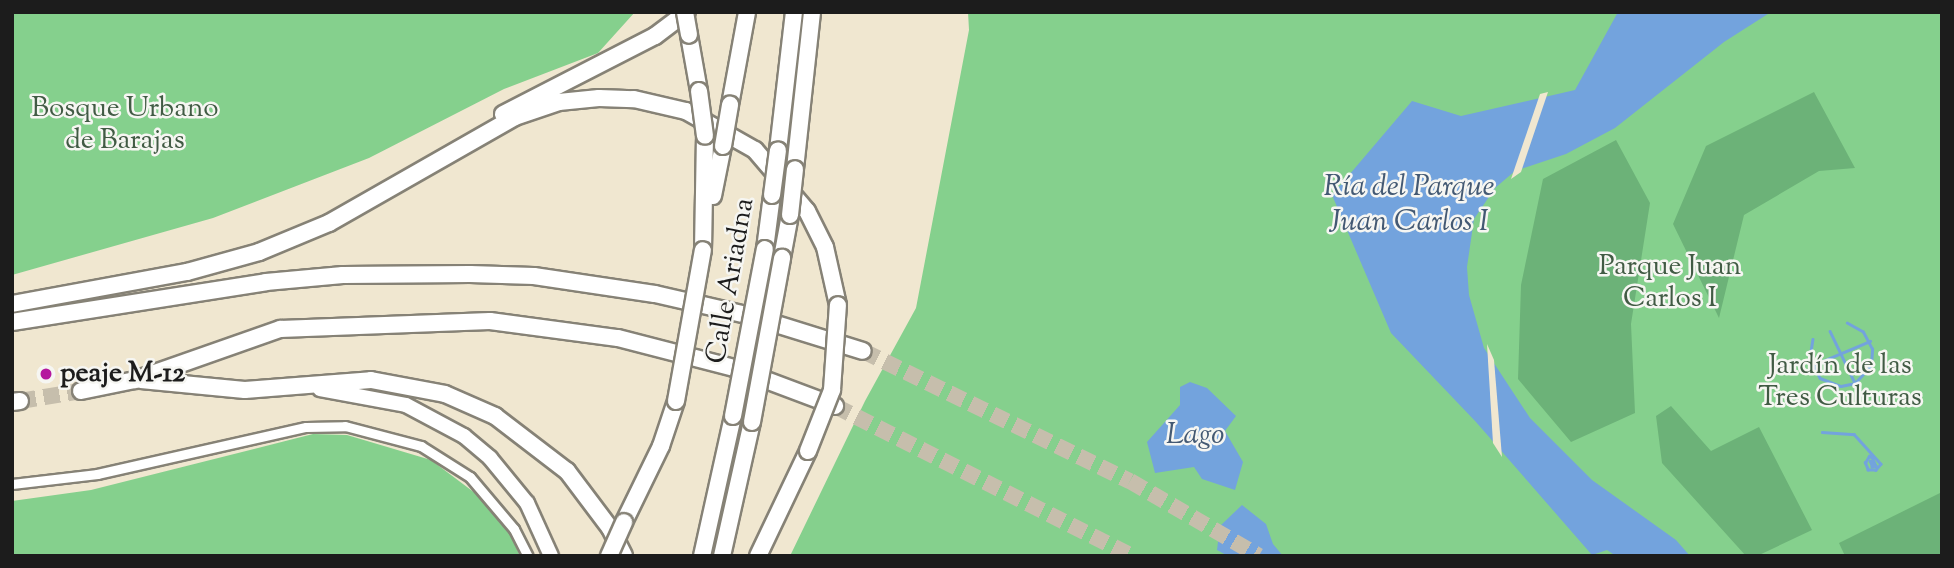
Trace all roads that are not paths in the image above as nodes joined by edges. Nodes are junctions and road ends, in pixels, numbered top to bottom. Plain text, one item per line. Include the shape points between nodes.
1 (686, 12) edge
2 (747, 12) edge
3 (794, 12) edge
4 (812, 12) edge
5 (393, 186) junction
6 (703, 250) junction
7 (12, 304) edge
8 (12, 322) edge
9 (863, 351) tunnel mouth
10 (135, 380) junction
11 (298, 388) junction
12 (80, 391) tunnel mouth
13 (835, 406) tunnel mouth
14 (12, 484) edge
15 (528, 556) edge
16 (551, 556) edge
17 (610, 556) edge
18 (624, 556) edge
19 (702, 556) edge
20 (722, 556) edge
21 (758, 556) edge

1 - 5 highway via 655,36 466,136
1 - 6 highway, bridge via 705,136
2 - 6 highway, bridge
3 - 19 highway, Calle Ariadna, bridge via 765,249
4 - 20 highway, Calle Ariadna, bridge via 790,215
5 - 7 highway via 329,223 259,252 187,272
5 - 21 highway, bridge via 516,117 559,102 634,99 686,111 755,149 807,211 825,247 838,305 832,390
6 - 17 highway, bridge via 676,401 661,446
8 - 9 highway via 266,282 343,275 534,276 655,294 747,315
10 - 11 highway via 245,390
10 - 12 highway
10 - 13 highway via 280,329 490,321 630,341 745,372
11 - 16 highway via 386,399 438,419 464,436 490,458 527,503
11 - 18 highway via 351,380 401,384 445,394 495,416 567,471 610,528
14 - 15 street via 97,474 306,427 345,426 421,446 470,477 514,529

